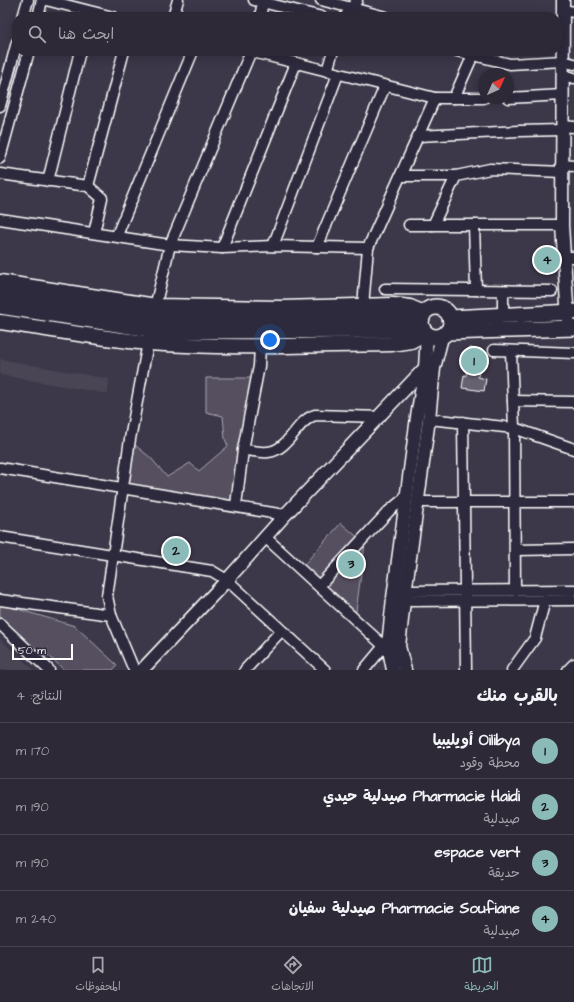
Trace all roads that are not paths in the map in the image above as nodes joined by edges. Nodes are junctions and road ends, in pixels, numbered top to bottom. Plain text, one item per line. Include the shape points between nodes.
1 (28, 0) edge
2 (42, 0) edge
3 (46, 0) edge
4 (178, 0) edge
5 (321, 0) edge
6 (259, 1) edge
7 (355, 4) edge
8 (567, 7) edge
9 (25, 12) edge
10 (39, 12) edge
11 (83, 12) edge
12 (174, 12) edge
13 (260, 12) edge
14 (302, 12) edge
15 (349, 12) edge
16 (374, 12) edge
17 (562, 34) edge
18 (562, 49) edge
19 (13, 56) edge
20 (28, 56) edge
21 (79, 56) edge
22 (123, 56) edge
23 (191, 56) edge
24 (249, 56) edge
25 (270, 56) edge
26 (332, 56) edge
27 (473, 56) edge
28 (477, 56) edge
29 (568, 62) edge
30 (296, 63) junction
31 (327, 71) junction
32 (338, 74) junction
33 (569, 77) edge
34 (385, 86) junction
35 (563, 96) junction
36 (435, 98) junction
37 (454, 98) junction
38 (478, 98) edge
39 (514, 98) edge
40 (0, 106) edge
41 (566, 128) edge
42 (418, 136) junction
43 (0, 158) edge
44 (574, 166) edge
45 (561, 168) junction
46 (0, 174) edge
47 (402, 176) junction
48 (456, 176) junction
49 (48, 181) junction
50 (88, 186) junction
51 (0, 219) edge
52 (409, 225) dead end
53 (434, 225) junction
54 (474, 225) junction
55 (562, 225) junction
56 (94, 233) junction
57 (117, 236) junction
58 (170, 245) junction
59 (273, 246) junction
60 (317, 247) junction
61 (222, 248) junction
62 (368, 248) junction
63 (569, 257) edge
64 (0, 282) edge
65 (385, 289) dead end
66 (414, 290) junction
67 (476, 290) junction
68 (503, 291) junction
69 (552, 291) dead end
70 (0, 293) edge
71 (0, 306) edge
72 (363, 306) junction
73 (410, 307) junction
74 (570, 312) edge
75 (503, 316) junction
76 (0, 322) edge
77 (152, 323) junction
78 (424, 326) junction
79 (447, 328) junction
80 (571, 328) edge
81 (292, 338) junction
82 (260, 346) junction
83 (494, 350) dead end
84 (511, 351) junction
85 (574, 352) edge
86 (430, 368) junction
87 (513, 401) junction
88 (574, 402) edge
89 (380, 417) junction
90 (429, 419) junction
91 (464, 422) junction
92 (514, 428) junction
93 (574, 449) edge
94 (243, 450) junction
95 (0, 468) edge
96 (124, 488) junction
97 (406, 497) junction
98 (514, 501) junction
99 (418, 502) junction
100 (463, 502) junction
101 (574, 502) edge
102 (236, 505) junction
103 (285, 514) junction
104 (0, 537) edge
105 (265, 537) junction
106 (516, 550) junction
107 (574, 550) edge
108 (113, 554) junction
109 (227, 580) junction
110 (319, 586) junction
111 (465, 590) junction
112 (515, 590) junction
113 (574, 590) edge
114 (405, 596) junction
115 (0, 600) edge
116 (465, 600) junction
117 (545, 600) junction
118 (574, 600) edge
119 (110, 615) junction
120 (0, 624) edge
121 (281, 632) junction
122 (390, 646) junction
123 (574, 664) edge
124 (49, 670) edge
125 (134, 670) edge
126 (142, 670) edge
127 (245, 670) edge
128 (324, 670) edge
129 (364, 670) edge
130 (393, 670) edge
131 (404, 670) edge
132 (466, 670) edge
133 (512, 670) edge
134 (568, 670) edge

1 - 9 street
2 - 10 street
3 - 11 street
4 - 12 street
5 - 7 street
6 - 13 street
6 - 14 street
7 - 15 street
7 - 16 street
8 - 17 street
18 - 29 street
19 - 40 street
20 - 43 street
21 - 49 street
22 - 50 street
23 - 57 street
24 - 58 street
25 - 30 street
26 - 31 street
27 - 37 street
28 - 29 street via 510,64
29 - 33 street
30 - 31 street
30 - 61 street
31 - 32 street
32 - 34 street
32 - 59 street
33 - 35 street
34 - 36 street
34 - 60 street
35 - 39 street
35 - 41 street
36 - 37 street
36 - 42 street
37 - 38 street
41 - 42 street
41 - 45 street
42 - 47 street
44 - 45 street
45 - 48 street via 490,169
45 - 55 street
46 - 49 street
47 - 48 street
47 - 62 street
48 - 53 street
49 - 50 street
50 - 56 street via 102,198
51 - 56 street
52 - 53 street
53 - 54 street
54 - 55 street
54 - 67 street
55 - 63 street
56 - 57 street
57 - 58 street
58 - 61 street
58 - 77 street
59 - 60 street
59 - 61 street
60 - 62 street
62 - 72 street
63 - 74 street
64 - 77 main road
65 - 66 street
66 - 67 street
66 - 73 street
67 - 68 street
68 - 69 street
68 - 75 street
70 - 77 main road
71 - 77 main road
72 - 73 main road
72 - 77 main road via 282,308
73 - 78 main road
74 - 75 main road
74 - 80 street
75 - 79 main road
76 - 77 main road
77 - 78 main road via 282,319
77 - 81 main road
77 - 82 main road
77 - 96 street via 130,439
78 - 79 main road via 436,337
78 - 79 main road via 428,310 438,308 447,313
78 - 81 main road
78 - 86 street
79 - 80 main road
79 - 86 street
81 - 82 main road
82 - 94 street via 259,366
83 - 84 street
84 - 85 street
84 - 87 street
86 - 89 street
86 - 90 street
86 - 97 street
87 - 88 street
87 - 92 street
89 - 94 street via 315,415 306,420 284,444 273,451
89 - 103 street
90 - 91 street
90 - 99 street
91 - 92 street
91 - 100 street
92 - 93 street
92 - 98 street
94 - 102 street
95 - 96 street
96 - 102 street
96 - 108 street
97 - 110 street via 389,511
97 - 122 street
98 - 100 street
98 - 101 street
98 - 106 street
99 - 100 street
99 - 114 street
100 - 111 street
102 - 103 street
103 - 105 street
104 - 108 street
105 - 109 street
105 - 110 street
106 - 107 street
106 - 112 street
108 - 109 street via 204,569
108 - 119 street via 107,596
109 - 121 street
109 - 126 street
110 - 122 street
111 - 112 street
111 - 114 street
111 - 116 street
112 - 113 street
114 - 116 street
114 - 122 street
115 - 119 street
116 - 117 street
116 - 132 street
117 - 118 street
117 - 133 street via 534,638
119 - 125 street
120 - 124 street
121 - 127 street
121 - 128 street
122 - 129 street
122 - 130 street
122 - 131 street
123 - 134 street

